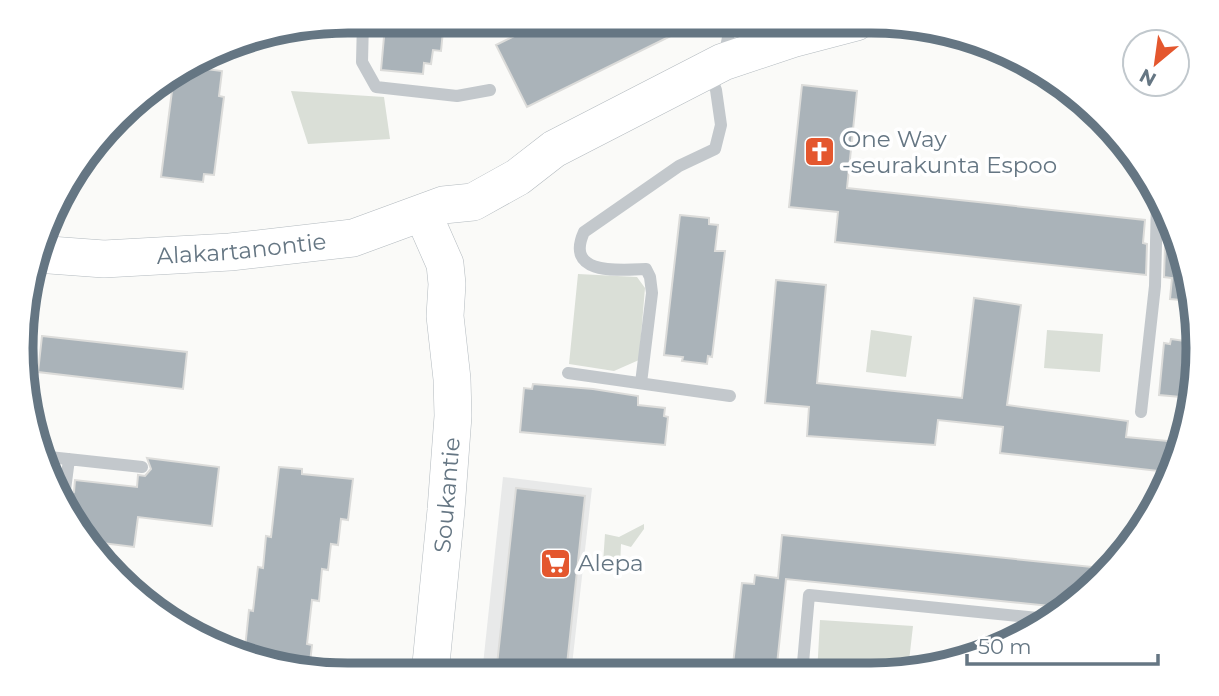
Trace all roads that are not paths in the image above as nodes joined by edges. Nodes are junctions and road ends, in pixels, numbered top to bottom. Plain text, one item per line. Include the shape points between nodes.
1 (363, 33) edge
2 (727, 33) edge
3 (814, 33) edge
4 (716, 65) junction
5 (490, 90) dead end
6 (433, 209) junction
7 (1157, 217) edge
8 (48, 255) edge
9 (568, 373) dead end
10 (641, 383) junction
11 (730, 396) dead end
12 (1140, 412) dead end
13 (53, 457) edge
14 (69, 459) junction
15 (142, 467) dead end
16 (66, 486) edge
17 (1034, 618) edge
18 (431, 663) edge
19 (803, 663) edge

1 - 5 lane via 362,62 376,87 457,96
2 - 4 lane
3 - 4 street, Alakartanontie
4 - 6 street, Alakartanontie via 554,149 512,159 465,183
4 - 10 lane via 721,125 715,149 679,166 584,232 580,242 580,253 590,266 646,269 650,277
6 - 8 street, Alakartanontie via 353,238 230,252 104,259
6 - 18 street, Soukantie via 447,284 453,416
7 - 12 lane via 1155,286
9 - 10 lane
10 - 11 lane
13 - 14 lane
14 - 15 lane
14 - 16 lane
17 - 19 lane via 810,594

